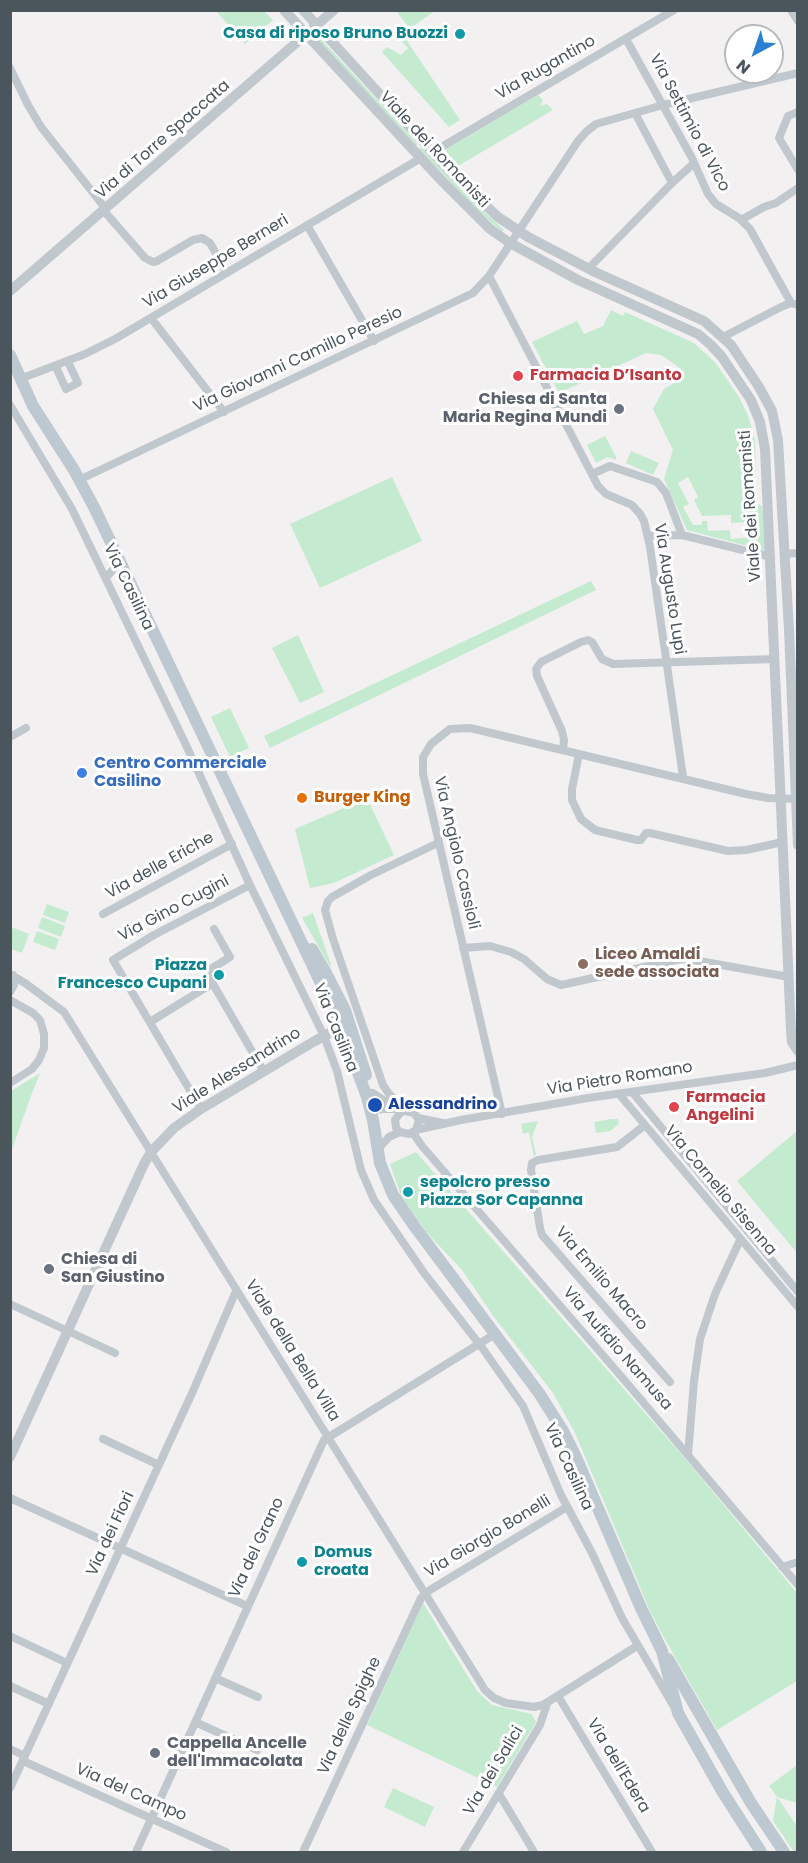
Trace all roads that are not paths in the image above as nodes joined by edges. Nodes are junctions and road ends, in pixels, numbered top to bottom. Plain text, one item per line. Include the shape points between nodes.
1 (284, 10) edge
2 (303, 10) edge
3 (334, 10) edge
4 (674, 10) edge
5 (791, 10) edge
6 (798, 21) edge
7 (317, 26) junction
8 (306, 36) junction
9 (626, 39) junction
10 (10, 68) edge
11 (798, 73) edge
12 (663, 105) junction
13 (798, 112) edge
14 (635, 113) junction
15 (433, 152) junction
16 (421, 158) junction
17 (693, 164) junction
18 (798, 170) edge
19 (672, 183) junction
20 (798, 188) edge
21 (104, 211) junction
22 (741, 220) junction
23 (307, 225) junction
24 (518, 231) junction
25 (510, 243) junction
26 (588, 269) junction
27 (227, 273) junction
28 (489, 276) junction
29 (25, 279) junction
30 (10, 282) edge
31 (10, 291) edge
32 (794, 304) edge
33 (151, 318) junction
34 (723, 338) junction
35 (374, 340) junction
36 (10, 355) edge
37 (68, 362) junction
38 (56, 367) junction
39 (20, 379) junction
40 (10, 405) edge
41 (224, 412) junction
42 (591, 474) junction
43 (80, 480) junction
44 (682, 535) junction
45 (648, 536) junction
46 (798, 552) edge
47 (784, 554) junction
48 (771, 557) junction
49 (98, 562) junction
50 (119, 562) junction
51 (106, 578) junction
52 (775, 659) junction
53 (666, 662) junction
54 (794, 679) edge
55 (26, 728) dead end
56 (10, 737) edge
57 (563, 750) junction
58 (579, 754) junction
59 (683, 777) junction
60 (781, 798) junction
61 (796, 799) edge
62 (783, 842) junction
63 (438, 843) junction
64 (232, 844) junction
65 (798, 845) edge
66 (250, 885) junction
67 (103, 914) dead end
68 (288, 916) junction
69 (214, 929) dead end
70 (463, 948) junction
71 (12, 974) edge
72 (789, 977) junction
73 (213, 983) junction
74 (10, 992) edge
75 (10, 1000) edge
76 (150, 1023) junction
77 (341, 1027) junction
78 (324, 1036) junction
79 (798, 1052) edge
80 (798, 1065) edge
81 (264, 1072) junction
82 (10, 1083) edge
83 (365, 1092) junction
84 (632, 1092) junction
85 (619, 1094) junction
86 (201, 1109) junction
87 (403, 1110) junction
88 (502, 1113) junction
89 (373, 1118) junction
90 (418, 1118) junction
91 (447, 1123) junction
92 (645, 1125) junction
93 (415, 1132) junction
94 (397, 1133) junction
95 (378, 1149) junction
96 (151, 1152) junction
97 (741, 1240) junction
98 (236, 1291) junction
99 (798, 1292) edge
100 (10, 1304) edge
101 (798, 1307) edge
102 (68, 1331) junction
103 (495, 1334) junction
104 (479, 1344) junction
105 (115, 1353) dead end
106 (670, 1382) dead end
107 (328, 1437) junction
108 (103, 1439) dead end
109 (688, 1455) junction
110 (10, 1457) edge
111 (159, 1465) junction
112 (10, 1498) edge
113 (567, 1507) junction
114 (121, 1548) junction
115 (798, 1562) edge
116 (782, 1567) junction
117 (798, 1585) edge
118 (424, 1593) junction
119 (247, 1606) junction
120 (10, 1636) edge
121 (637, 1646) junction
122 (662, 1651) junction
123 (68, 1663) junction
124 (215, 1678) junction
125 (10, 1686) edge
126 (558, 1696) junction
127 (258, 1697) dead end
128 (49, 1704) junction
129 (546, 1704) junction
130 (678, 1713) junction
131 (195, 1722) junction
132 (10, 1749) edge
133 (257, 1750) dead end
134 (24, 1758) junction
135 (10, 1788) edge
136 (499, 1794) junction
137 (150, 1818) junction
138 (468, 1843) junction
139 (136, 1852) edge
140 (226, 1852) edge
141 (303, 1852) edge
142 (462, 1852) edge
143 (475, 1852) edge
144 (534, 1852) edge
145 (652, 1852) edge
146 (761, 1852) edge
147 (784, 1852) edge

1 - 8 street, Viale dei Romanisti
2 - 7 street, Viale dei Romanisti
3 - 7 street, Via di Torre Spaccata
4 - 9 street, Via Rugantino
5 - 6 street
7 - 8 street, Via di Torre Spaccata
7 - 15 street, Viale dei Romanisti
8 - 16 street, Viale dei Romanisti
8 - 21 street, Via di Torre Spaccata
9 - 12 street, Via Settimio di Vico
9 - 15 street, Via Rugantino
10 - 21 street via 35,118
11 - 12 street, Via Giovanni Camillo Peresio
12 - 14 street, Via Giovanni Camillo Peresio
12 - 17 street, Via Settimio di Vico
13 - 18 street via 788,116 779,138
14 - 19 street
14 - 24 street, Via Giovanni Camillo Peresio via 587,131
15 - 24 street, Viale dei Romanisti via 491,211
16 - 23 street, Via Giuseppe Berneri
16 - 25 street, Viale dei Romanisti via 478,219
17 - 19 street
17 - 22 street, Via Settimio di Vico via 712,200
19 - 26 street
20 - 22 street
21 - 27 street via 150,261 159,261 202,238 210,243
21 - 29 street, Via di Torre Spaccata
22 - 32 street, Via Settimio di Vico
23 - 27 street, Via Giuseppe Berneri
23 - 35 street
24 - 25 street, Via Giovanni Camillo Peresio
24 - 26 street, Viale dei Romanisti
25 - 28 street, Via Giovanni Camillo Peresio
25 - 48 street, Viale dei Romanisti via 595,288 694,332 722,357 751,400 762,429
26 - 34 street, Viale dei Romanisti via 696,316
27 - 33 street, Via Giuseppe Berneri
28 - 35 street, Via Giovanni Camillo Peresio via 466,297
28 - 42 street, Via Augusto Lupi
29 - 30 street
29 - 31 street, Via di Torre Spaccata
32 - 34 street
33 - 37 street, Via Giuseppe Berneri
33 - 41 street
34 - 47 street, Viale dei Romanisti via 759,387 775,423
35 - 41 street, Via Giovanni Camillo Peresio
36 - 39 main road, Via Casilina
37 - 38 street, Via Giuseppe Berneri
37 - 38 street via 78,383 66,389
38 - 39 street, Via Giuseppe Berneri
39 - 43 main road, Via Casilina
40 - 49 street, Via Casilina via 66,496
41 - 43 street, Via Giovanni Camillo Peresio
42 - 44 street via 610,466 657,482 666,493
42 - 45 street, Via Augusto Lupi via 604,493 638,511
43 - 50 main road, Via Casilina
44 - 45 street
44 - 48 street
45 - 53 street, Via Augusto Lupi
46 - 47 street
47 - 54 street, Viale dei Romanisti
48 - 52 street, Viale dei Romanisti
49 - 50 street
49 - 51 street, Via Casilina
50 - 51 street
50 - 68 main road, Via Casilina
51 - 64 street, Via Casilina
52 - 53 street
52 - 60 street, Viale dei Romanisti
53 - 57 street via 611,664 588,640 538,664 537,675 564,735
53 - 59 street, Via Augusto Lupi
54 - 61 street, Viale dei Romanisti
55 - 56 street
57 - 58 street, Via Angiolo Cassioli
57 - 63 street, Via Angiolo Cassioli via 470,728 454,728 441,735 426,749 422,762
58 - 59 street, Via Angiolo Cassioli
58 - 62 street via 572,800 580,819 595,830 639,840 650,833 728,851
59 - 60 street, Via Angiolo Cassioli via 746,794
60 - 61 street, Via Angiolo Cassioli
60 - 62 street, Viale dei Romanisti
61 - 65 street, Viale dei Romanisti
62 - 72 street, Viale dei Romanisti
63 - 70 street, Via Angiolo Cassioli
63 - 87 street via 336,895 325,910 383,1085
64 - 66 street, Via Casilina
64 - 67 street, Via delle Eriche
66 - 76 street, Via Gino Cugini via 113,960
66 - 78 street, Via Casilina
68 - 77 main road, Via Casilina
68 - 83 main road, Via Casilina via 322,966 345,1010 367,1076
69 - 73 street via 230,957 206,972
70 - 72 street via 490,946 511,952 561,985 681,959
70 - 88 street, Via Angiolo Cassioli
71 - 74 street, Viale della Bella Villa via 14,985
71 - 96 street, Viale della Bella Villa via 64,1012
72 - 79 street, Viale dei Romanisti via 792,1041
73 - 76 street
73 - 81 street
75 - 82 street via 40,1020 44,1048 32,1068
76 - 86 street
77 - 78 street, Viale Alessandrino
77 - 83 main road, Via Casilina
78 - 81 street, Viale Alessandrino
78 - 104 street, Via Casilina via 337,1071 361,1170 374,1200
80 - 84 street, Via Pietro Romano
81 - 86 street, Viale Alessandrino
83 - 87 street
83 - 89 main road, Via Casilina
84 - 85 street, Via Pietro Romano
84 - 99 street, Via Cornelio Sisenna
85 - 88 street, Via Pietro Romano
85 - 92 street, Via Cornelio Sisenna
86 - 96 street, Viale Alessandrino via 174,1128
87 - 89 street via 382,1109
87 - 90 street
87 - 94 street via 395,1120
88 - 91 street, Via Pietro Romano
89 - 94 street
89 - 95 main road, Via Casilina
90 - 91 street, Via Pietro Romano
90 - 93 street
91 - 93 street, Via Pietro Romano
92 - 97 street, Via Cornelio Sisenna
92 - 106 street, Via Emilio Macro via 616,1147 538,1160 532,1163 531,1170 542,1235
93 - 94 street
93 - 109 street, Via Aufidio Namusa via 422,1146
94 - 95 street
95 - 103 main road, Via Casilina via 382,1170 396,1200
96 - 98 street, Viale della Bella Villa
96 - 102 street, Viale Alessandrino
97 - 101 street, Via Cornelio Sisenna
97 - 109 street via 715,1294 701,1335
98 - 107 street, Viale della Bella Villa
98 - 111 street, Via dei Fiori
100 - 102 street
102 - 105 street
102 - 110 street, Viale Alessandrino
103 - 104 street, Via del Grano
103 - 122 main road, Via Casilina via 565,1435
104 - 107 street, Via del Grano
104 - 113 street, Via Casilina via 523,1406
107 - 118 street, Viale della Bella Villa
107 - 119 street, Via del Grano
108 - 111 street
109 - 116 street, Via Aufidio Namusa
111 - 114 street, Via dei Fiori
112 - 114 street
113 - 118 street, Via Giorgio Bonelli
113 - 121 street, Via Casilina
114 - 119 street
114 - 123 street, Via dei Fiori
115 - 116 street
116 - 117 street, Via Aufidio Namusa
118 - 129 street, Viale della Bella Villa via 489,1694 511,1704
118 - 141 street, Via delle Spighe
119 - 124 street, Via del Grano
120 - 123 street
121 - 126 street
121 - 130 street, Via Casilina
122 - 130 main road, Via Casilina
122 - 147 main road, Via Casilina
123 - 128 street, Via dei Fiori
124 - 127 street
124 - 131 street, Via del Grano
125 - 128 street
126 - 129 street
126 - 145 street, Via dell'Edera
128 - 134 street, Via dei Fiori
129 - 136 street, Via dei Salici via 540,1725
130 - 146 main road, Via Casilina
131 - 133 street
131 - 137 street, Via del Grano
132 - 134 street, Via del Campo
134 - 135 street, Via dei Fiori
134 - 137 street, Via del Campo
136 - 138 street, Via dei Salici
136 - 144 street
137 - 139 street, Via del Grano
137 - 140 street, Via del Campo
138 - 142 street, Via dei Salici
138 - 143 street

